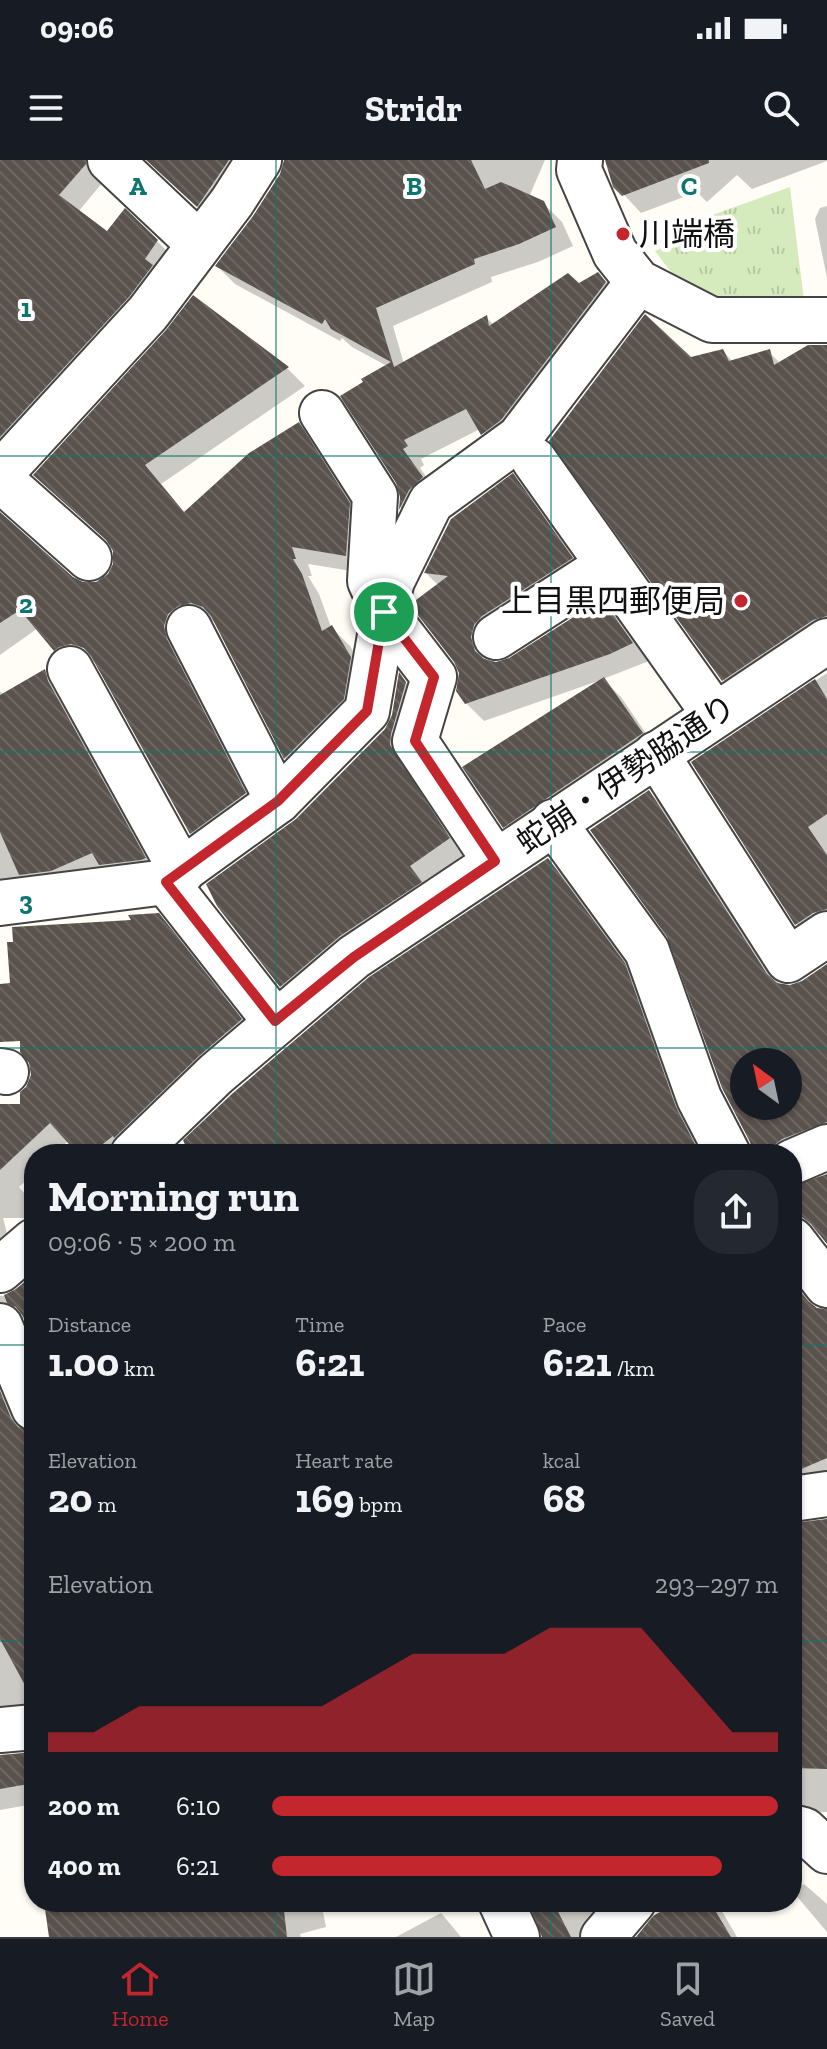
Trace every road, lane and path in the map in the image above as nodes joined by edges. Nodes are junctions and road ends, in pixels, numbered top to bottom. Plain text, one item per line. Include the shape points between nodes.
1 (110, 160) edge
2 (259, 160) edge
3 (580, 160) edge
4 (199, 244) junction
5 (638, 282) junction
6 (827, 320) edge
7 (322, 413) dead end
8 (526, 449) junction
9 (0, 477) edge
10 (89, 558) dead end
11 (608, 565) junction
12 (384, 612) junction
13 (189, 628) dead end
14 (496, 637) dead end
15 (822, 654) edge
16 (70, 669) dead end
17 (715, 715) junction
18 (656, 754) junction
19 (278, 801) junction
20 (553, 822) junction
21 (495, 861) junction
22 (174, 877) junction
23 (0, 903) edge
24 (827, 934) edge
25 (275, 1021) junction
26 (173, 1139) edge
27 (723, 1144) edge
28 (827, 1147) edge
29 (802, 1158) edge
30 (24, 1250) edge
31 (802, 1253) edge
32 (0, 1270) edge
33 (827, 1285) edge
34 (0, 1326) edge
35 (24, 1384) edge
36 (827, 1494) edge
37 (802, 1498) edge
38 (24, 1728) edge
39 (0, 1730) edge
40 (802, 1830) edge
41 (827, 1851) edge
42 (506, 1912) edge
43 (517, 1937) edge

1 - 4 street
2 - 4 street
3 - 5 street via 579,170 615,253
4 - 9 street via 148,313
5 - 6 street via 712,320
5 - 8 street
7 - 12 street via 375,496 370,581
8 - 11 street
8 - 12 street via 431,502 392,581
9 - 10 street
11 - 14 street
11 - 17 street
12 - 19 street via 367,711
12 - 21 street via 434,677 415,741
13 - 19 street
15 - 17 street, 蛇崩・伊勢脇通り
16 - 22 street
17 - 18 street, 蛇崩・伊勢脇通り
18 - 20 street, 蛇崩・伊勢脇通り
18 - 24 street via 788,960
19 - 22 street
20 - 21 street, 蛇崩・伊勢脇通り
20 - 27 street via 647,951 699,1098
21 - 25 street, 蛇崩・伊勢脇通り via 354,957
22 - 23 street
22 - 25 street
25 - 26 street, 蛇崩・伊勢脇通り via 216,1074
28 - 29 street
30 - 32 street
31 - 33 street
34 - 35 street
36 - 37 street
38 - 39 street
40 - 41 street
42 - 43 street

